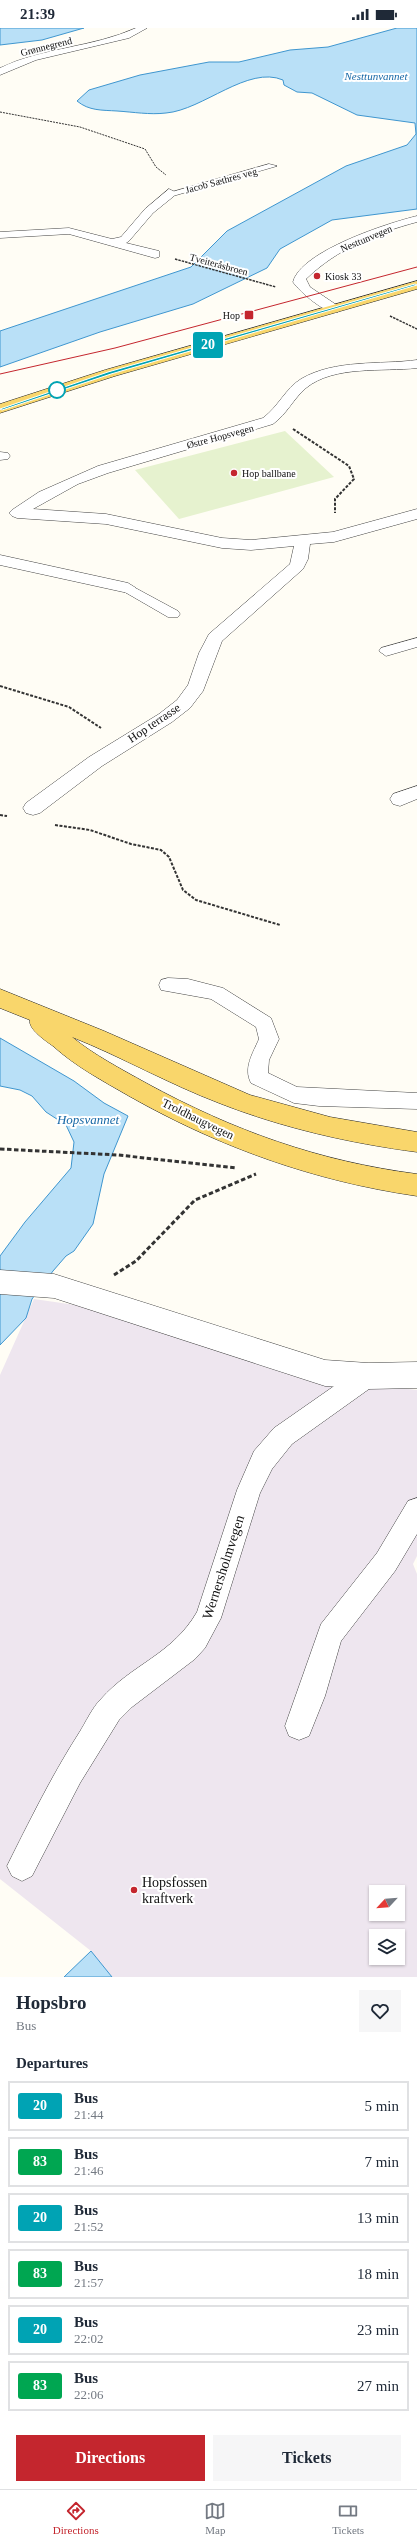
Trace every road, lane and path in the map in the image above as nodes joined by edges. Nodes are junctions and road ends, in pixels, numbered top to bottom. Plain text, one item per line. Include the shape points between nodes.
1 (143, 28) edge
2 (0, 72) edge
3 (0, 112) edge
4 (272, 166) dead end
5 (185, 190) junction
6 (169, 193) joint
7 (417, 219) edge
8 (0, 235) edge
9 (115, 242) junction
10 (155, 254) joint
11 (417, 285) edge
12 (280, 288) dead end
13 (334, 309) junction
14 (389, 316) dead end
15 (417, 329) edge
16 (417, 364) edge
17 (0, 409) edge
18 (267, 422) junction
19 (0, 512) edge
20 (16, 513) junction
21 (417, 514) edge
22 (0, 519) edge
23 (334, 538) junction
24 (303, 542) junction
25 (0, 560) edge
26 (128, 588) joint
27 (173, 614) dead end
28 (417, 642) edge
29 (386, 651) dead end
30 (0, 686) edge
31 (122, 743) junction
32 (33, 808) dead end
33 (47, 824) dead end
34 (280, 925) dead end
35 (168, 985) dead end
36 (0, 998) edge
37 (25, 1010) junction
38 (417, 1101) edge
39 (417, 1142) edge
40 (0, 1149) edge
41 (240, 1169) dead end
42 (255, 1171) dead end
43 (417, 1185) edge
44 (0, 1282) edge
45 (82, 1294) junction
46 (417, 1375) edge
47 (368, 1376) junction
48 (417, 1510) edge
49 (299, 1726) dead end
50 (22, 1866) dead end

1 - 2 street, Grønnegrend via 115,40 36,58
3 - 5 path via 80,127 145,149 156,167
4 - 5 lane, Jacob Sæthres veg
5 - 6 lane, Jacob Sæthres veg
6 - 9 street, Jacob Sæthres veg via 149,211 126,239
7 - 13 street, Nesttunvegen via 343,247 300,278 299,282 306,290
8 - 9 street via 69,231
9 - 10 street
10 - 12 path, Tveiteråsbroen
11 - 13 main road
13 - 17 main road via 110,373
14 - 15 path
16 - 18 street, Østre Hopsvegen via 348,369 315,378 299,388 280,413
18 - 20 street, Østre Hopsvegen via 93,473 33,500
18 - 23 path via 291,428 349,466 354,479 335,499
19 - 20 street, Østre Hopsvegen
20 - 22 street, Østre Hopsvegen
20 - 24 street, Østre Hopsvegen via 106,519 222,543 251,545
21 - 23 street, Østre Hopsvegen
23 - 24 street, Østre Hopsvegen
24 - 31 street, Hop terrasse via 296,566 214,638 206,652 198,682 190,697 177,709
25 - 26 street
26 - 27 lane
28 - 29 lane
30 - 31 path via 69,707
31 - 32 street, Hop terrasse
33 - 34 path via 90,830 131,844 161,850 170,857 183,890 196,900
35 - 38 lane via 188,986 216,993 248,1010 264,1023 269,1039 259,1060 258,1077 294,1095
36 - 37 main road, Troldhaugvegen
37 - 39 main road, Troldhaugvegen via 96,1037 157,1067 245,1103 314,1123
37 - 43 main road, Troldhaugvegen via 81,1056 222,1133 343,1172
40 - 41 path via 63,1151
42 - 45 path via 262,1172 195,1200 136,1261
44 - 45 street via 54,1286
45 - 47 street via 286,1362 325,1373
46 - 47 street
47 - 50 lane, Wernersholmvegen via 283,1436 263,1460 249,1490 208,1618 196,1639 186,1650 122,1696 109,1710 70,1773
48 - 49 lane via 386,1562 330,1633

